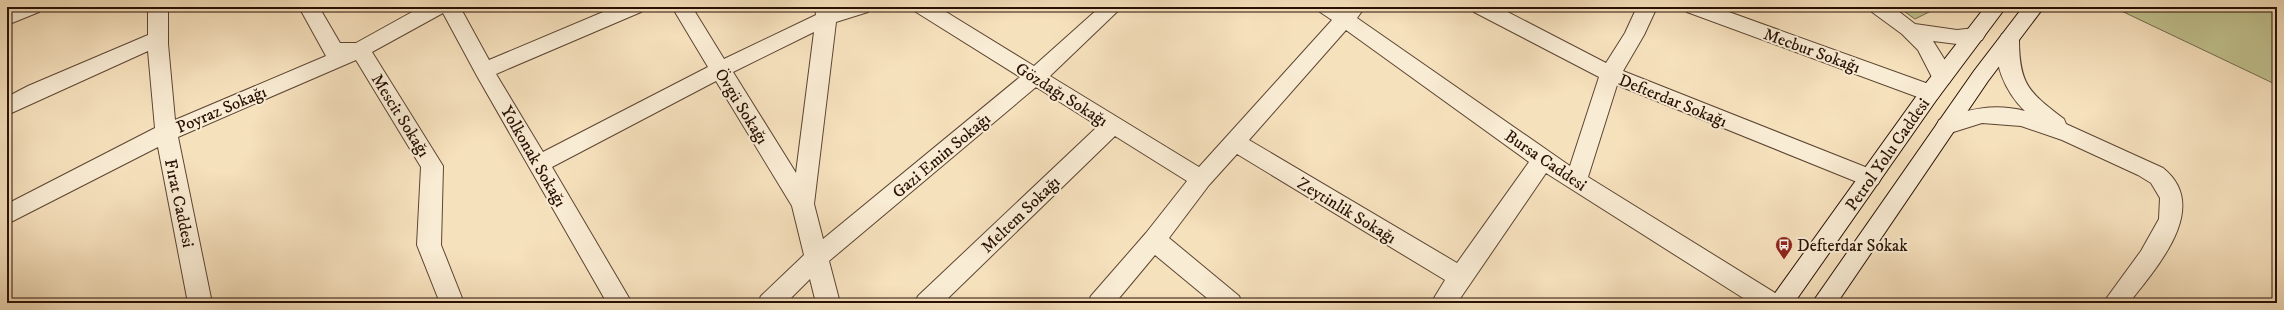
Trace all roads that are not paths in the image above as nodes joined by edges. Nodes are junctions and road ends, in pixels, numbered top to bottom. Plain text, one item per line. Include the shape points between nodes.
1 (32, 7) edge
2 (158, 7) edge
3 (309, 7) edge
4 (437, 7) edge
5 (450, 7) edge
6 (634, 7) edge
7 (682, 7) edge
8 (861, 7) edge
9 (923, 7) edge
10 (1112, 7) edge
11 (1327, 7) edge
12 (1481, 7) edge
13 (1647, 7) edge
14 (1694, 7) edge
15 (1879, 7) edge
16 (1995, 8) edge
17 (2030, 12) edge
18 (826, 13) edge
19 (1350, 14) edge
20 (7, 18) edge
21 (1910, 30) junction
22 (1975, 35) junction
23 (157, 39) junction
24 (2009, 39) junction
25 (360, 50) junction
26 (719, 70) junction
27 (484, 71) junction
28 (1610, 74) junction
29 (1034, 77) junction
30 (1936, 85) junction
31 (7, 107) edge
32 (1113, 125) junction
33 (1947, 126) junction
34 (2067, 132) junction
35 (165, 133) junction
36 (1235, 142) junction
37 (1543, 160) junction
38 (539, 164) junction
39 (1870, 178) junction
40 (1201, 179) junction
41 (1576, 181) junction
42 (803, 204) junction
43 (7, 214) edge
44 (1154, 240) junction
45 (815, 259) junction
46 (1460, 277) junction
47 (200, 303) edge
48 (452, 303) edge
49 (620, 303) edge
50 (770, 303) edge
51 (828, 303) edge
52 (927, 303) edge
53 (1100, 303) edge
54 (1230, 303) edge
55 (1442, 303) edge
56 (1771, 303) edge
57 (1780, 303) edge
58 (1824, 303) edge
59 (2115, 303) edge

1 - 20 street
2 - 23 street, Fırat Caddesi
3 - 25 street via 334,50
4 - 25 street, Poyraz Sokağı
5 - 27 street, Yolkonak Sokağı
6 - 27 street
7 - 26 street, Övgü Sokağı
8 - 18 street
9 - 29 street, Gözdağı Sokağı
10 - 29 street, Gazi Emin Sokağı
11 - 19 street, Bursa Caddesi
12 - 28 street, Defterdar Sokağı
13 - 28 street via 1634,35
14 - 30 street, Mecbur Sokağı
15 - 21 street
16 - 22 street, Petrol Yolu Caddesi
17 - 24 street, Petrol Yolu Caddesi
18 - 26 street
18 - 42 street
19 - 36 street
19 - 37 street, Bursa Caddesi
21 - 22 street via 1957,37
21 - 30 street via 1929,48 1936,60
22 - 30 street, Petrol Yolu Caddesi
23 - 31 street via 35,92
23 - 35 street, Fırat Caddesi
24 - 33 street, Petrol Yolu Caddesi
24 - 34 street via 2012,78 2029,101
25 - 35 street, Poyraz Sokağı
25 - 48 street, Mescit Sokağı via 432,166 429,245
26 - 38 street
26 - 42 street, Övgü Sokağı
27 - 38 street, Yolkonak Sokağı
28 - 39 street, Defterdar Sokağı
28 - 41 street
29 - 32 street, Gözdağı Sokağı
29 - 45 street, Gazi Emin Sokağı
30 - 39 street, Petrol Yolu Caddesi
32 - 40 street, Gözdağı Sokağı
32 - 52 street, Meltem Sokağı
33 - 34 street via 1974,116 1988,115 2029,120
33 - 58 street, Petrol Yolu Caddesi
34 - 59 street via 2156,174 2170,192 2172,208 2165,230 2147,261
35 - 43 street, Poyraz Sokağı
35 - 47 street, Fırat Caddesi
36 - 40 street
36 - 46 street, Zeytinlik Sokağı
37 - 41 street, Bursa Caddesi
37 - 46 street
38 - 49 street, Yolkonak Sokağı
39 - 57 street, Petrol Yolu Caddesi
40 - 44 street
41 - 56 street, Bursa Caddesi
42 - 45 street
44 - 53 street
44 - 54 street
45 - 50 street, Gazi Emin Sokağı
45 - 51 street
46 - 55 street

